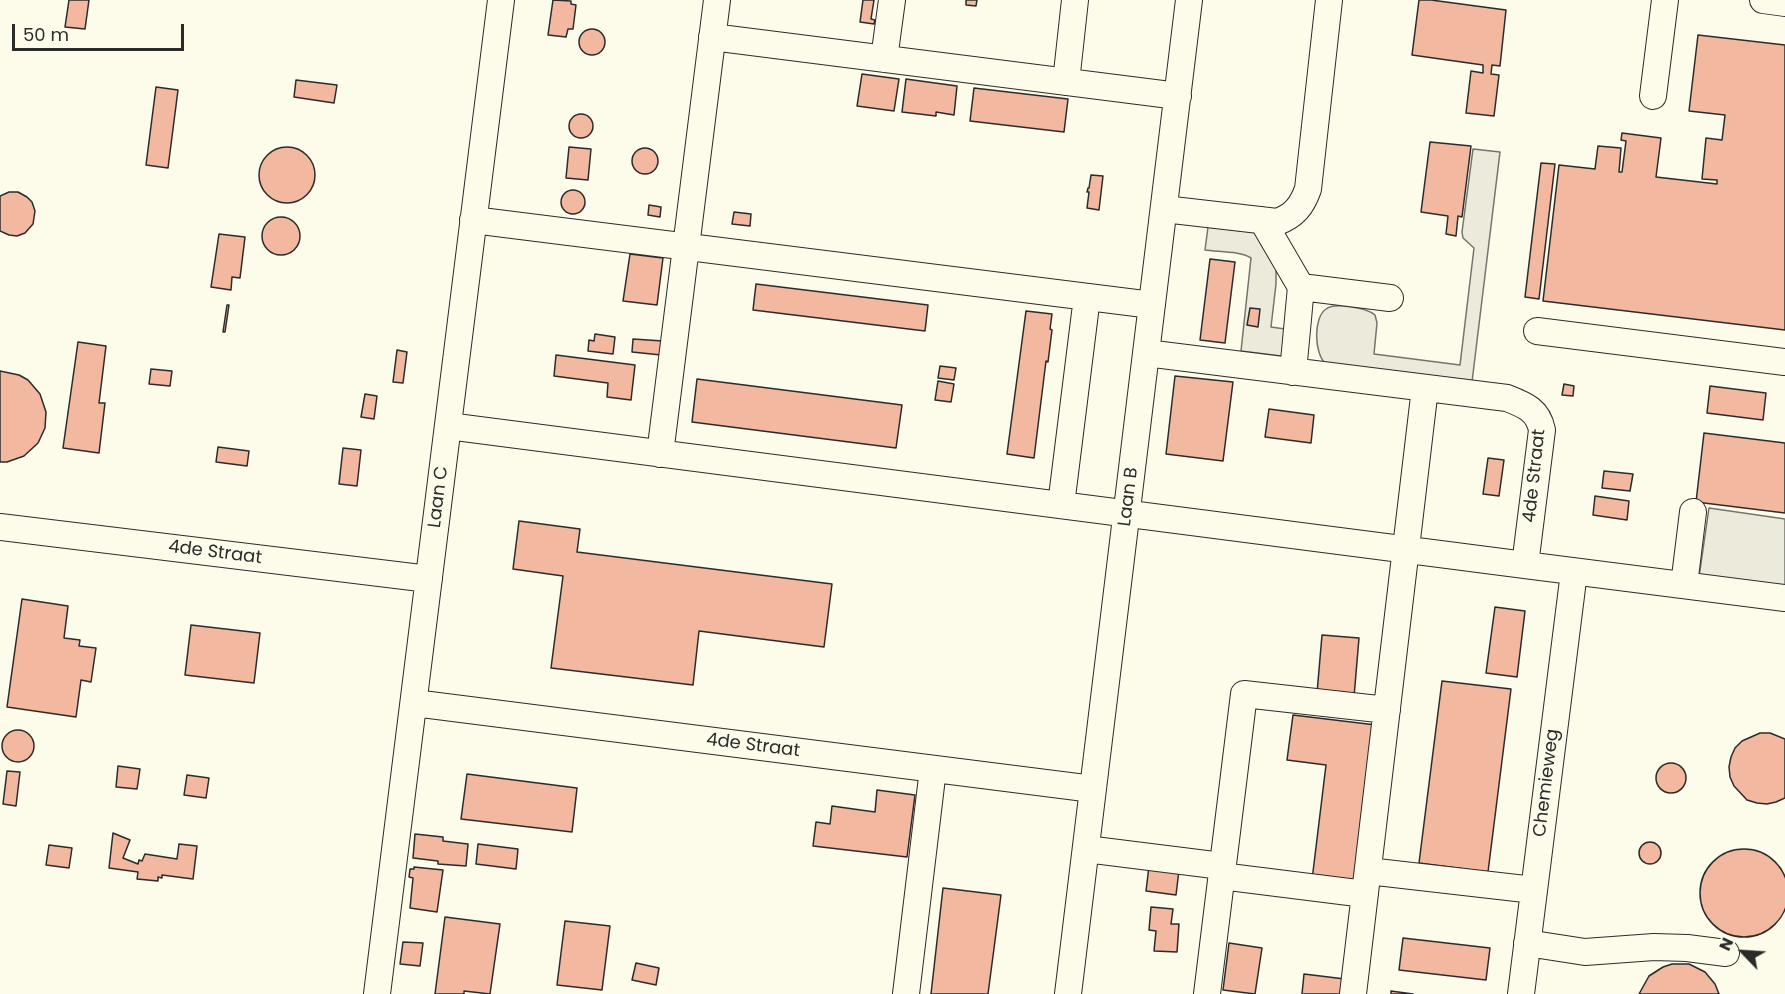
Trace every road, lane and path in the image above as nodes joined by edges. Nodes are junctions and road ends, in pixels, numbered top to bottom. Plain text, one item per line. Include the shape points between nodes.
1 (501, 0) edge
2 (717, 0) edge
3 (892, 0) edge
4 (1075, 0) edge
5 (1189, 0) edge
6 (1329, 0) edge
7 (1665, 0) edge
8 (712, 37) junction
9 (884, 59) junction
10 (1066, 82) junction
11 (1178, 96) junction
12 (1653, 96) dead end
13 (1164, 209) junction
14 (473, 220) junction
15 (1262, 220) junction
16 (686, 247) junction
17 (1301, 287) junction
18 (1087, 297) junction
19 (1390, 298) dead end
20 (1152, 305) junction
21 (1537, 331) dead end
22 (1146, 353) junction
23 (1785, 362) edge
24 (1293, 372) junction
25 (1425, 388) junction
26 (448, 426) junction
27 (660, 454) junction
28 (1060, 506) junction
29 (1693, 512) dead end
30 (1126, 514) junction
31 (0, 527) edge
32 (1406, 550) junction
33 (1525, 566) junction
34 (1574, 572) junction
35 (429, 579) junction
36 (1684, 585) junction
37 (1785, 598) edge
38 (414, 704) junction
39 (1387, 710) junction
40 (933, 769) junction
41 (1093, 789) junction
42 (1086, 849) junction
43 (1222, 871) junction
44 (1366, 883) junction
45 (1534, 890) junction
46 (1527, 943) junction
47 (1726, 953) dead end
48 (377, 994) edge
49 (906, 994) edge
50 (1068, 994) edge
51 (1207, 994) edge
52 (1353, 994) edge
53 (1521, 994) edge

1 - 14 lane, Laan C
2 - 8 lane
3 - 9 lane
4 - 10 lane
5 - 11 lane, Laan B
6 - 15 lane via 1308,189 1304,201 1289,218 1277,222
7 - 12 lane
8 - 9 lane
8 - 16 lane
9 - 10 lane
10 - 11 lane
11 - 13 lane, Laan B
13 - 15 lane
13 - 20 lane, Laan B
14 - 16 lane
14 - 26 lane, Laan C
15 - 17 lane
16 - 18 lane
16 - 27 lane
17 - 19 lane
17 - 24 lane
18 - 20 lane
18 - 28 lane
20 - 22 lane, Laan B
21 - 23 lane
22 - 24 lane, 4de Straat
22 - 30 lane, Laan B
24 - 25 lane, 4de Straat
25 - 32 lane
25 - 33 lane, 4de Straat via 1507,398 1540,418 1542,430
26 - 27 lane
26 - 35 lane, Laan C
27 - 28 lane
28 - 30 lane
29 - 36 lane
30 - 32 lane
30 - 41 lane, Laan B
31 - 35 lane, 4de Straat
32 - 33 lane
32 - 39 lane
33 - 34 lane
34 - 36 lane
34 - 45 lane, Chemieweg
35 - 38 lane, Laan C
36 - 37 lane
38 - 40 lane, 4de Straat
38 - 48 lane, Laan C
39 - 43 lane via 1244,694
39 - 44 lane
40 - 41 lane, 4de Straat
40 - 49 lane
41 - 42 lane, Laan B
42 - 43 lane
42 - 50 lane, Laan B
43 - 44 lane
43 - 51 lane
44 - 45 lane
44 - 52 lane
45 - 46 lane, Chemieweg
46 - 47 lane via 1585,952 1654,947
46 - 53 lane, Chemieweg

